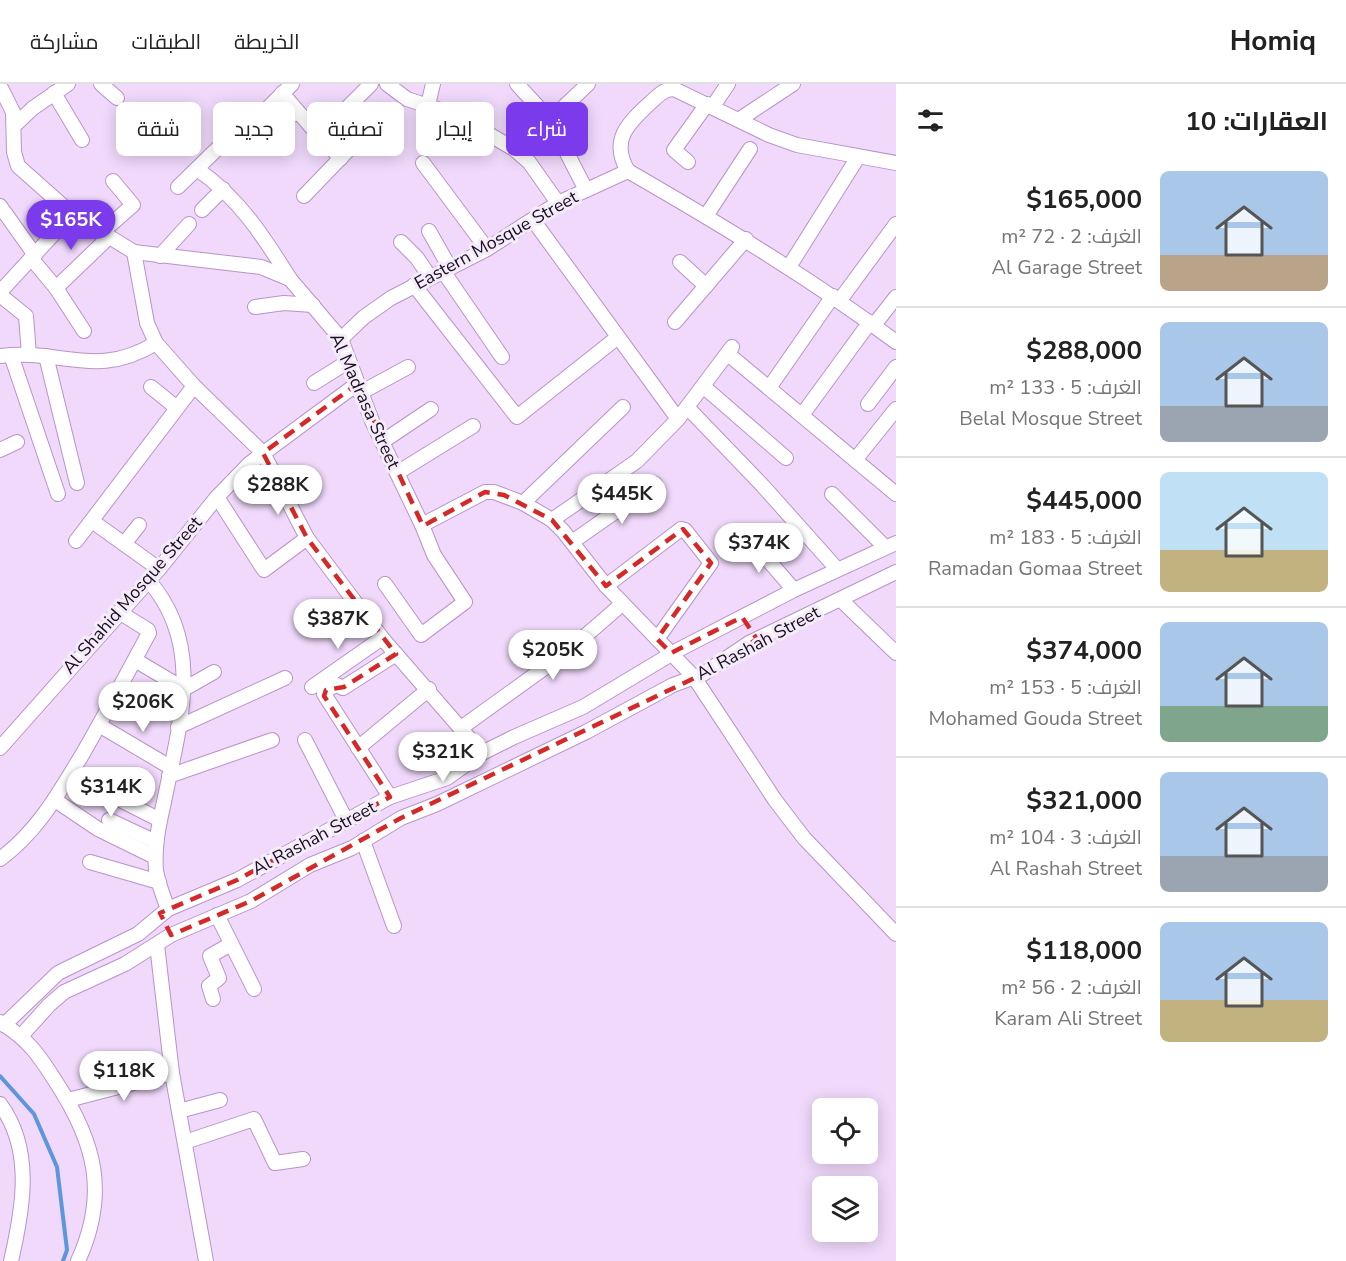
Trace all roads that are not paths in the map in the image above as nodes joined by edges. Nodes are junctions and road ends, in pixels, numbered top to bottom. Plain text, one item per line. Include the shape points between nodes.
1 (68, 84) edge
2 (371, 84) edge
3 (387, 84) edge
4 (433, 84) edge
5 (516, 84) edge
6 (588, 84) edge
7 (728, 84) edge
8 (790, 85) edge
9 (0, 86) edge
10 (287, 89) edge
11 (54, 93) junction
12 (353, 102) edge
13 (418, 102) edge
14 (429, 102) edge
15 (533, 102) edge
16 (569, 102) edge
17 (710, 105) junction
18 (297, 111) junction
19 (740, 119) junction
20 (307, 122) edge
21 (15, 125) junction
22 (494, 137) edge
23 (82, 140) dead end
24 (750, 149) dead end
25 (213, 153) edge
26 (569, 156) edge
27 (858, 157) junction
28 (341, 158) edge
29 (688, 162) dead end
30 (423, 163) dead end
31 (896, 163) edge
32 (197, 170) junction
33 (628, 171) junction
34 (113, 181) dead end
35 (178, 187) dead end
36 (223, 189) junction
37 (586, 190) junction
38 (304, 196) dead end
39 (558, 203) junction
40 (0, 207) edge
41 (202, 210) dead end
42 (72, 214) junction
43 (706, 216) junction
44 (533, 220) junction
45 (189, 224) dead end
46 (896, 224) edge
47 (429, 231) dead end
48 (104, 235) junction
49 (746, 239) junction
50 (401, 242) dead end
51 (487, 249) junction
52 (134, 252) junction
53 (160, 256) junction
54 (33, 257) junction
55 (680, 262) dead end
56 (789, 267) junction
57 (441, 272) junction
58 (290, 279) junction
59 (414, 285) junction
60 (706, 286) junction
61 (56, 288) junction
62 (0, 294) edge
63 (896, 297) edge
64 (836, 298) junction
65 (313, 305) junction
66 (255, 307) dead end
67 (675, 322) dead end
68 (872, 324) junction
69 (84, 331) dead end
70 (618, 337) junction
71 (341, 339) junction
72 (896, 342) edge
73 (156, 343) junction
74 (6, 355) edge
75 (29, 355) junction
76 (46, 356) junction
77 (502, 357) dead end
78 (349, 362) junction
79 (408, 367) dead end
80 (896, 367) edge
81 (314, 383) dead end
82 (194, 386) junction
83 (151, 387) dead end
84 (704, 387) junction
85 (359, 388) junction
86 (769, 388) junction
87 (868, 404) dead end
88 (623, 407) dead end
89 (687, 407) junction
90 (177, 408) junction
91 (431, 409) dead end
92 (896, 409) edge
93 (802, 416) junction
94 (678, 419) junction
95 (473, 426) dead end
96 (17, 442) dead end
97 (382, 442) junction
98 (0, 450) edge
99 (263, 453) junction
100 (786, 458) dead end
101 (855, 460) junction
102 (397, 473) junction
103 (77, 483) dead end
104 (655, 484) dead end
105 (895, 492) edge
106 (58, 494) dead end
107 (832, 494) dead end
108 (217, 497) junction
109 (523, 503) junction
110 (552, 520) junction
111 (92, 521) junction
112 (139, 525) dead end
113 (422, 525) junction
114 (307, 538) junction
115 (748, 538) dead end
116 (76, 541) dead end
117 (572, 542) junction
118 (124, 544) junction
119 (891, 545) edge
120 (159, 569) junction
121 (837, 569) junction
122 (896, 572) edge
123 (148, 580) junction
124 (385, 584) dead end
125 (606, 586) junction
126 (794, 590) junction
127 (841, 600) junction
128 (622, 604) junction
129 (119, 612) junction
130 (749, 628) junction
131 (382, 639) junction
132 (657, 639) junction
133 (896, 653) edge
134 (396, 654) junction
135 (674, 656) junction
136 (135, 660) junction
137 (214, 672) dead end
138 (691, 674) junction
139 (285, 678) dead end
140 (122, 686) junction
141 (312, 687) dead end
142 (184, 689) junction
143 (429, 689) junction
144 (179, 722) junction
145 (99, 725) junction
146 (461, 728) junction
147 (272, 740) dead end
148 (305, 740) dead end
149 (0, 748) edge
150 (358, 748) junction
151 (482, 753) junction
152 (169, 772) junction
153 (104, 790) dead end
154 (390, 797) junction
155 (55, 800) junction
156 (109, 820) dead end
157 (160, 820) junction
158 (342, 827) junction
159 (156, 842) junction
160 (355, 844) junction
161 (155, 858) junction
162 (0, 859) edge
163 (90, 862) dead end
164 (159, 882) junction
165 (217, 915) junction
166 (166, 921) junction
167 (394, 926) dead end
168 (896, 934) edge
169 (231, 944) junction
170 (157, 945) junction
171 (254, 989) dead end
172 (42, 998) junction
173 (213, 999) dead end
174 (2, 1024) edge
175 (22, 1035) junction
176 (172, 1073) junction
177 (68, 1100) junction
178 (220, 1100) dead end
179 (0, 1104) edge
180 (180, 1111) junction
181 (185, 1142) junction
182 (303, 1159) dead end
183 (11, 1261) edge
184 (78, 1261) edge
185 (206, 1261) edge

1 - 11 street
2 - 12 street
3 - 13 street
4 - 14 street
5 - 15 street
6 - 16 street
7 - 17 street
8 - 19 street
9 - 21 street, Al Madrasa Street via 11,105
10 - 18 street
10 - 18 street via 251,142
11 - 21 street
11 - 23 street
17 - 19 street
17 - 29 street via 674,150
17 - 33 street via 674,89 663,92 627,126 620,157
18 - 20 street
19 - 27 street via 797,145
21 - 42 street, Al Madrasa Street via 18,166
22 - 39 street via 528,162
24 - 43 street
25 - 32 street
26 - 37 street
27 - 31 street
27 - 56 street
28 - 38 street
30 - 51 street
32 - 35 street
32 - 36 street
33 - 37 street, Eastern Mosque Street
33 - 43 street
34 - 48 street via 133,205
36 - 41 street
36 - 58 street via 256,225
37 - 39 street, Eastern Mosque Street
39 - 44 street, Eastern Mosque Street
40 - 54 street
42 - 48 street, Al Madrasa Street
42 - 54 street
43 - 49 street
44 - 51 street, Eastern Mosque Street
44 - 70 street
45 - 53 street
46 - 64 street
47 - 57 street
48 - 52 street, Al Madrasa Street
48 - 61 street
49 - 56 street
49 - 60 street
50 - 57 street via 417,258
51 - 57 street, Eastern Mosque Street
52 - 53 street, Al Madrasa Street
52 - 73 street via 147,323
53 - 58 street, Al Madrasa Street via 261,267
54 - 61 street
54 - 62 street
55 - 60 street
56 - 64 street
57 - 59 street, Eastern Mosque Street
57 - 77 street
58 - 65 street, Al Madrasa Street
59 - 70 street via 515,416
59 - 71 street, Eastern Mosque Street via 364,317
60 - 67 street
61 - 69 street
62 - 75 street via 26,316
63 - 68 street
64 - 68 street
64 - 86 street
65 - 66 street
65 - 71 street, Al Madrasa Street
68 - 72 street
68 - 93 street
70 - 94 street
71 - 78 street, Al Madrasa Street
73 - 76 street via 129,358 113,361 80,363
73 - 82 street
74 - 75 street
74 - 106 street
75 - 76 street
76 - 103 street
78 - 81 street
78 - 85 street, Al Madrasa Street
79 - 85 street, Al Shahid Mosque Street
80 - 87 street
82 - 90 street
82 - 99 street
83 - 90 street
84 - 86 street via 730,350
84 - 89 street
84 - 100 street
85 - 97 street, Al Madrasa Street
85 - 99 street, Al Shahid Mosque Street
86 - 93 street
88 - 109 street
89 - 94 street
89 - 121 street
90 - 111 street
91 - 97 street
92 - 101 street
93 - 101 street
94 - 110 street via 632,466
95 - 102 street
96 - 98 street
97 - 102 street, Al Madrasa Street
99 - 108 street, Al Shahid Mosque Street
99 - 114 street
101 - 105 street
102 - 113 street, Al Madrasa Street
104 - 117 street
107 - 119 street
108 - 114 street via 264,570
108 - 120 street, Al Shahid Mosque Street
109 - 110 street
109 - 113 street via 485,492
110 - 117 street
111 - 116 street
111 - 118 street
112 - 118 street
113 - 124 street, Al Madrasa Street via 434,555 465,603 421,635
114 - 131 street
115 - 126 street
117 - 125 street
118 - 120 street
119 - 121 street, Al Rashah Street
120 - 123 street, Al Shahid Mosque Street
121 - 126 street, Al Rashah Street
122 - 127 street, Al Rashah Street
123 - 129 street, Al Shahid Mosque Street
123 - 142 street via 161,594 176,624 184,658
125 - 128 street
125 - 132 street via 681,529 685,530 711,563
126 - 130 street, Al Rashah Street
127 - 130 street, Al Rashah Street
127 - 133 street
128 - 132 street
128 - 146 street via 568,651
129 - 136 street via 149,632
129 - 149 street, Al Shahid Mosque Street
130 - 135 street, Al Rashah Street
130 - 138 street, Al Rashah Street via 712,669
131 - 134 street
131 - 141 street
132 - 135 street
134 - 143 street
134 - 150 street via 343,688 337,685 326,690 324,696
135 - 138 street
135 - 151 street, Al Rashah Street via 584,707
136 - 140 street
136 - 142 street
137 - 142 street
138 - 160 street, Al Rashah Street
138 - 168 street via 789,819
139 - 144 street
140 - 144 street
140 - 145 street
142 - 144 street
143 - 146 street
143 - 150 street
144 - 152 street
145 - 152 street
145 - 155 street
146 - 151 street
147 - 152 street
148 - 158 street
150 - 154 street
151 - 154 street, Al Rashah Street via 447,778
152 - 157 street
153 - 157 street
154 - 158 street, Al Rashah Street
155 - 161 street via 98,829
155 - 162 street via 32,832
156 - 159 street
157 - 159 street
158 - 160 street
158 - 166 street, Al Rashah Street via 305,842
159 - 161 street
160 - 165 street, Al Rashah Street via 310,865 261,896
160 - 167 street
161 - 164 street
163 - 164 street
164 - 166 street
165 - 166 street, Al Rashah Street
165 - 169 street
166 - 170 street, Al Rashah Street
166 - 172 street, Al Rashah Street via 58,973
169 - 171 street
169 - 173 street via 210,956 219,978 209,986
170 - 172 street, Al Rashah Street via 125,964
170 - 176 street
172 - 174 street, Al Rashah Street
172 - 175 street, Al Rashah Street
174 - 175 street
175 - 177 street
176 - 177 street
176 - 180 street
177 - 184 street via 86,1133 95,1178 92,1218
178 - 180 street
179 - 183 street via 15,1131 24,1180
180 - 181 street
181 - 182 street via 254,1119 275,1163
181 - 185 street

